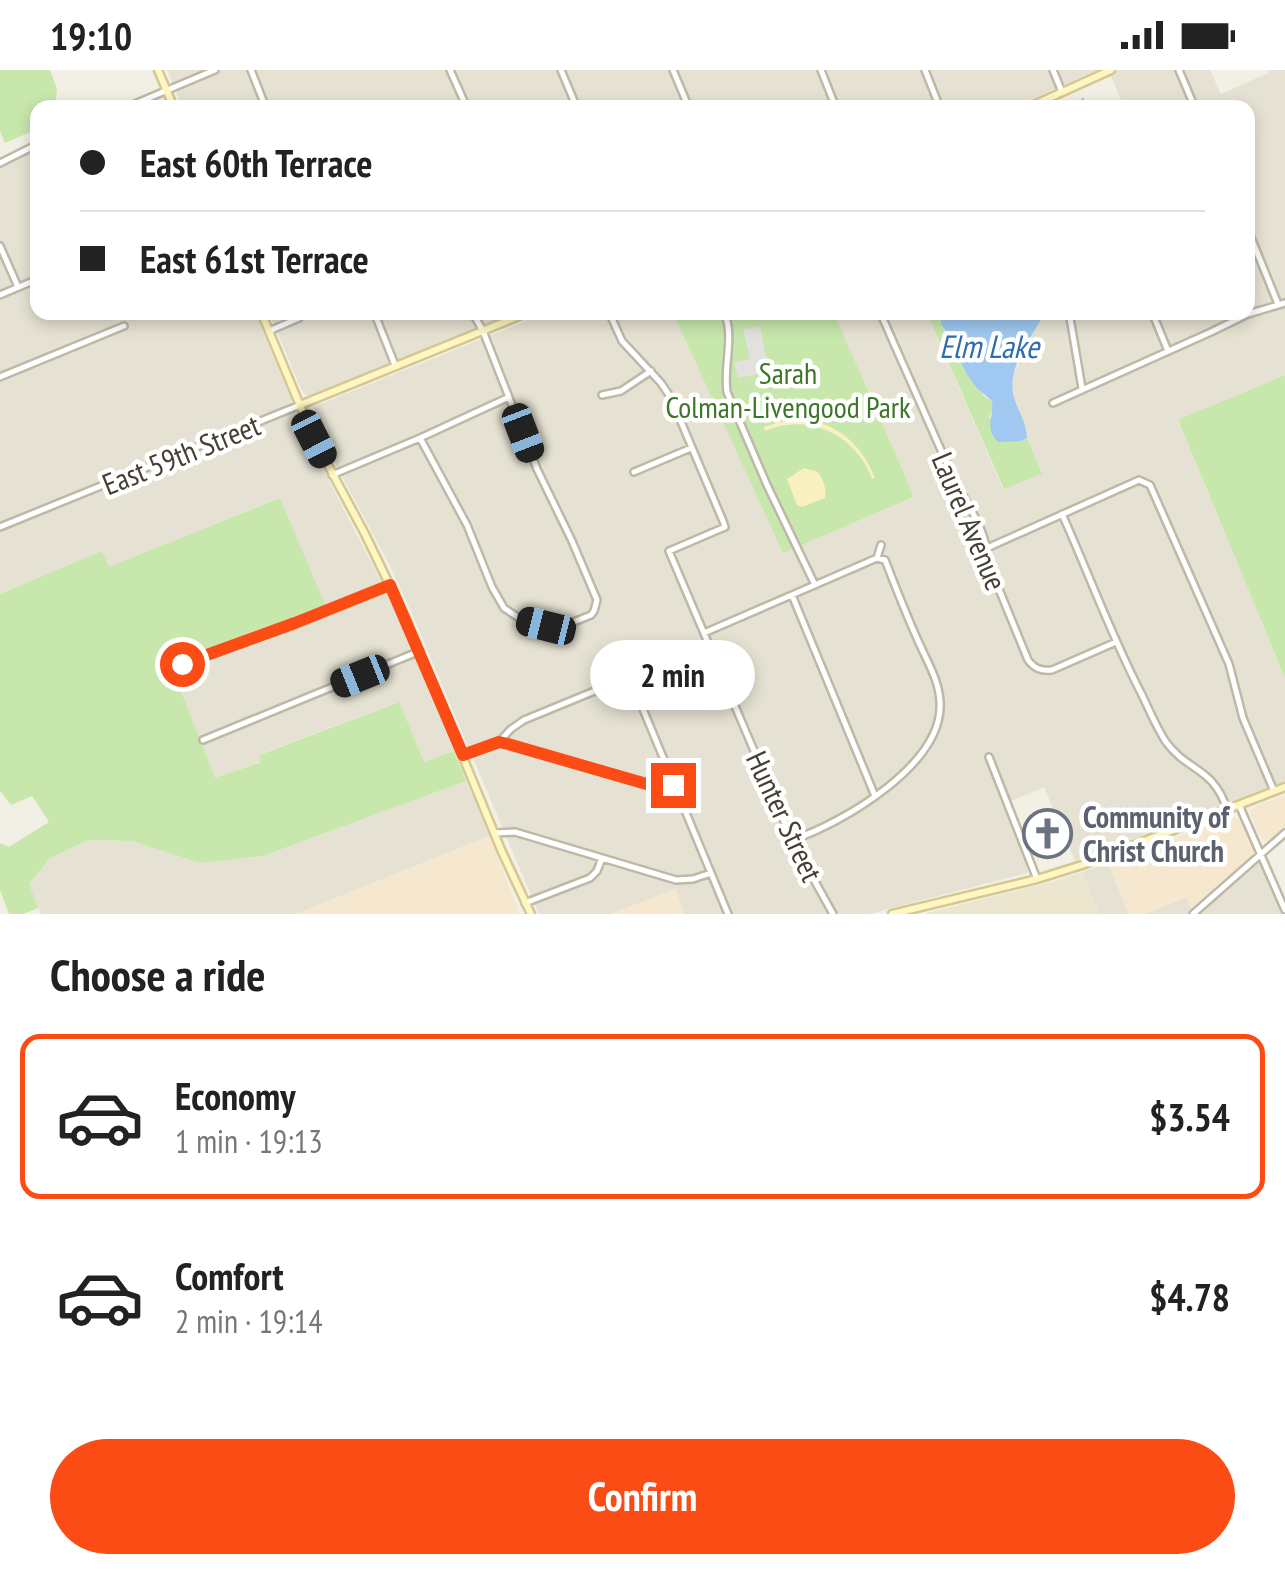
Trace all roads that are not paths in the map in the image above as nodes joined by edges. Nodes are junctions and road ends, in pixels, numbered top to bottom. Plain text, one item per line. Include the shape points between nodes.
1 (158, 70) edge
2 (214, 70) edge
3 (251, 70) edge
4 (450, 70) edge
5 (561, 70) edge
6 (673, 70) edge
7 (821, 70) edge
8 (925, 70) edge
9 (1053, 70) edge
10 (1110, 70) edge
11 (1178, 70) edge
12 (167, 90) junction
13 (1062, 92) junction
14 (144, 100) edge
15 (171, 100) edge
16 (263, 100) edge
17 (463, 100) edge
18 (574, 100) edge
19 (686, 100) edge
20 (833, 100) edge
21 (937, 100) edge
22 (1044, 100) edge
23 (1191, 100) edge
24 (30, 148) edge
25 (0, 163) edge
26 (1255, 245) edge
27 (0, 246) edge
28 (30, 283) edge
29 (18, 288) junction
30 (0, 295) edge
31 (1282, 304) edge
32 (1255, 312) edge
33 (264, 320) edge
34 (294, 320) edge
35 (377, 320) edge
36 (477, 320) edge
37 (508, 320) edge
38 (613, 320) edge
39 (727, 320) edge
40 (884, 320) edge
41 (1070, 320) edge
42 (1155, 320) edge
43 (1235, 320) edge
44 (124, 326) dead end
45 (483, 330) junction
46 (269, 331) junction
47 (1168, 351) junction
48 (396, 366) junction
49 (651, 371) junction
50 (0, 377) edge
51 (1082, 388) junction
52 (602, 395) dead end
53 (510, 396) junction
54 (1053, 403) dead end
55 (300, 405) junction
56 (420, 438) junction
57 (691, 448) junction
58 (634, 472) dead end
59 (332, 475) junction
60 (1062, 514) junction
61 (0, 528) edge
62 (881, 546) dead end
63 (987, 548) junction
64 (877, 558) junction
65 (390, 585) junction
66 (814, 586) junction
67 (792, 595) junction
68 (704, 634) junction
69 (1116, 642) junction
70 (420, 652) junction
71 (182, 664) dead end
72 (204, 740) dead end
73 (499, 742) junction
74 (463, 755) junction
75 (989, 757) dead end
76 (673, 785) junction
77 (1285, 787) edge
78 (1274, 791) junction
79 (876, 797) junction
80 (1240, 805) junction
81 (1228, 810) junction
82 (1285, 833) edge
83 (495, 834) junction
84 (792, 840) junction
85 (1261, 854) junction
86 (602, 858) junction
87 (710, 873) junction
88 (1037, 880) junction
89 (1285, 887) edge
90 (1277, 890) junction
91 (528, 910) edge
92 (1285, 910) edge
93 (728, 914) edge
94 (833, 914) edge
95 (892, 914) edge
96 (1193, 914) edge

1 - 12 main road
2 - 12 street
3 - 16 street
4 - 17 street
5 - 18 street
6 - 19 street
7 - 20 street
8 - 21 street
9 - 13 street
10 - 13 main road
11 - 23 street
12 - 14 street
12 - 15 main road
13 - 22 main road
24 - 25 street
26 - 31 street
27 - 29 street
28 - 29 street
29 - 30 street
31 - 32 street
33 - 46 main road
34 - 46 street
35 - 48 street
36 - 45 street
37 - 45 main road, East 59th Street
38 - 49 street
39 - 66 street via 727,392
40 - 63 street, Laurel Avenue
41 - 51 street
42 - 47 street
43 - 47 street
44 - 50 street
45 - 48 main road, East 59th Street
45 - 53 street
46 - 55 main road
47 - 51 street
48 - 55 main road, East 59th Street
49 - 52 street
49 - 57 street
51 - 54 street
53 - 56 street
53 - 56 street via 597,600 582,620 546,626 504,608
55 - 59 main road
55 - 61 street, East 59th Street
56 - 59 street
57 - 58 street
57 - 68 street, Hunter Street via 724,528 669,551
59 - 65 main road
60 - 63 street
60 - 69 street
60 - 78 street via 1142,481 1150,485 1230,664 1243,718
62 - 64 street
63 - 69 street, Laurel Avenue via 1028,660 1041,670
64 - 66 street
64 - 79 street via 885,560 930,666 940,718 924,750
65 - 70 main road
65 - 71 street
66 - 67 street
67 - 68 street
67 - 79 street
68 - 84 street, Hunter Street
69 - 81 street via 1165,740 1213,781
70 - 72 street
70 - 74 main road
73 - 74 street
73 - 76 street via 650,785
73 - 76 street via 524,720 627,680
74 - 83 main road
75 - 88 street
76 - 87 street
77 - 78 main road
78 - 80 main road
79 - 84 street
80 - 81 main road
80 - 85 street
81 - 88 main road
82 - 85 street
83 - 86 street via 515,832
83 - 91 main road
84 - 94 street, Hunter Street
85 - 90 street
85 - 96 street
86 - 87 street via 676,880
86 - 91 street via 590,878
87 - 93 street
88 - 95 main road
89 - 90 street
90 - 92 street

